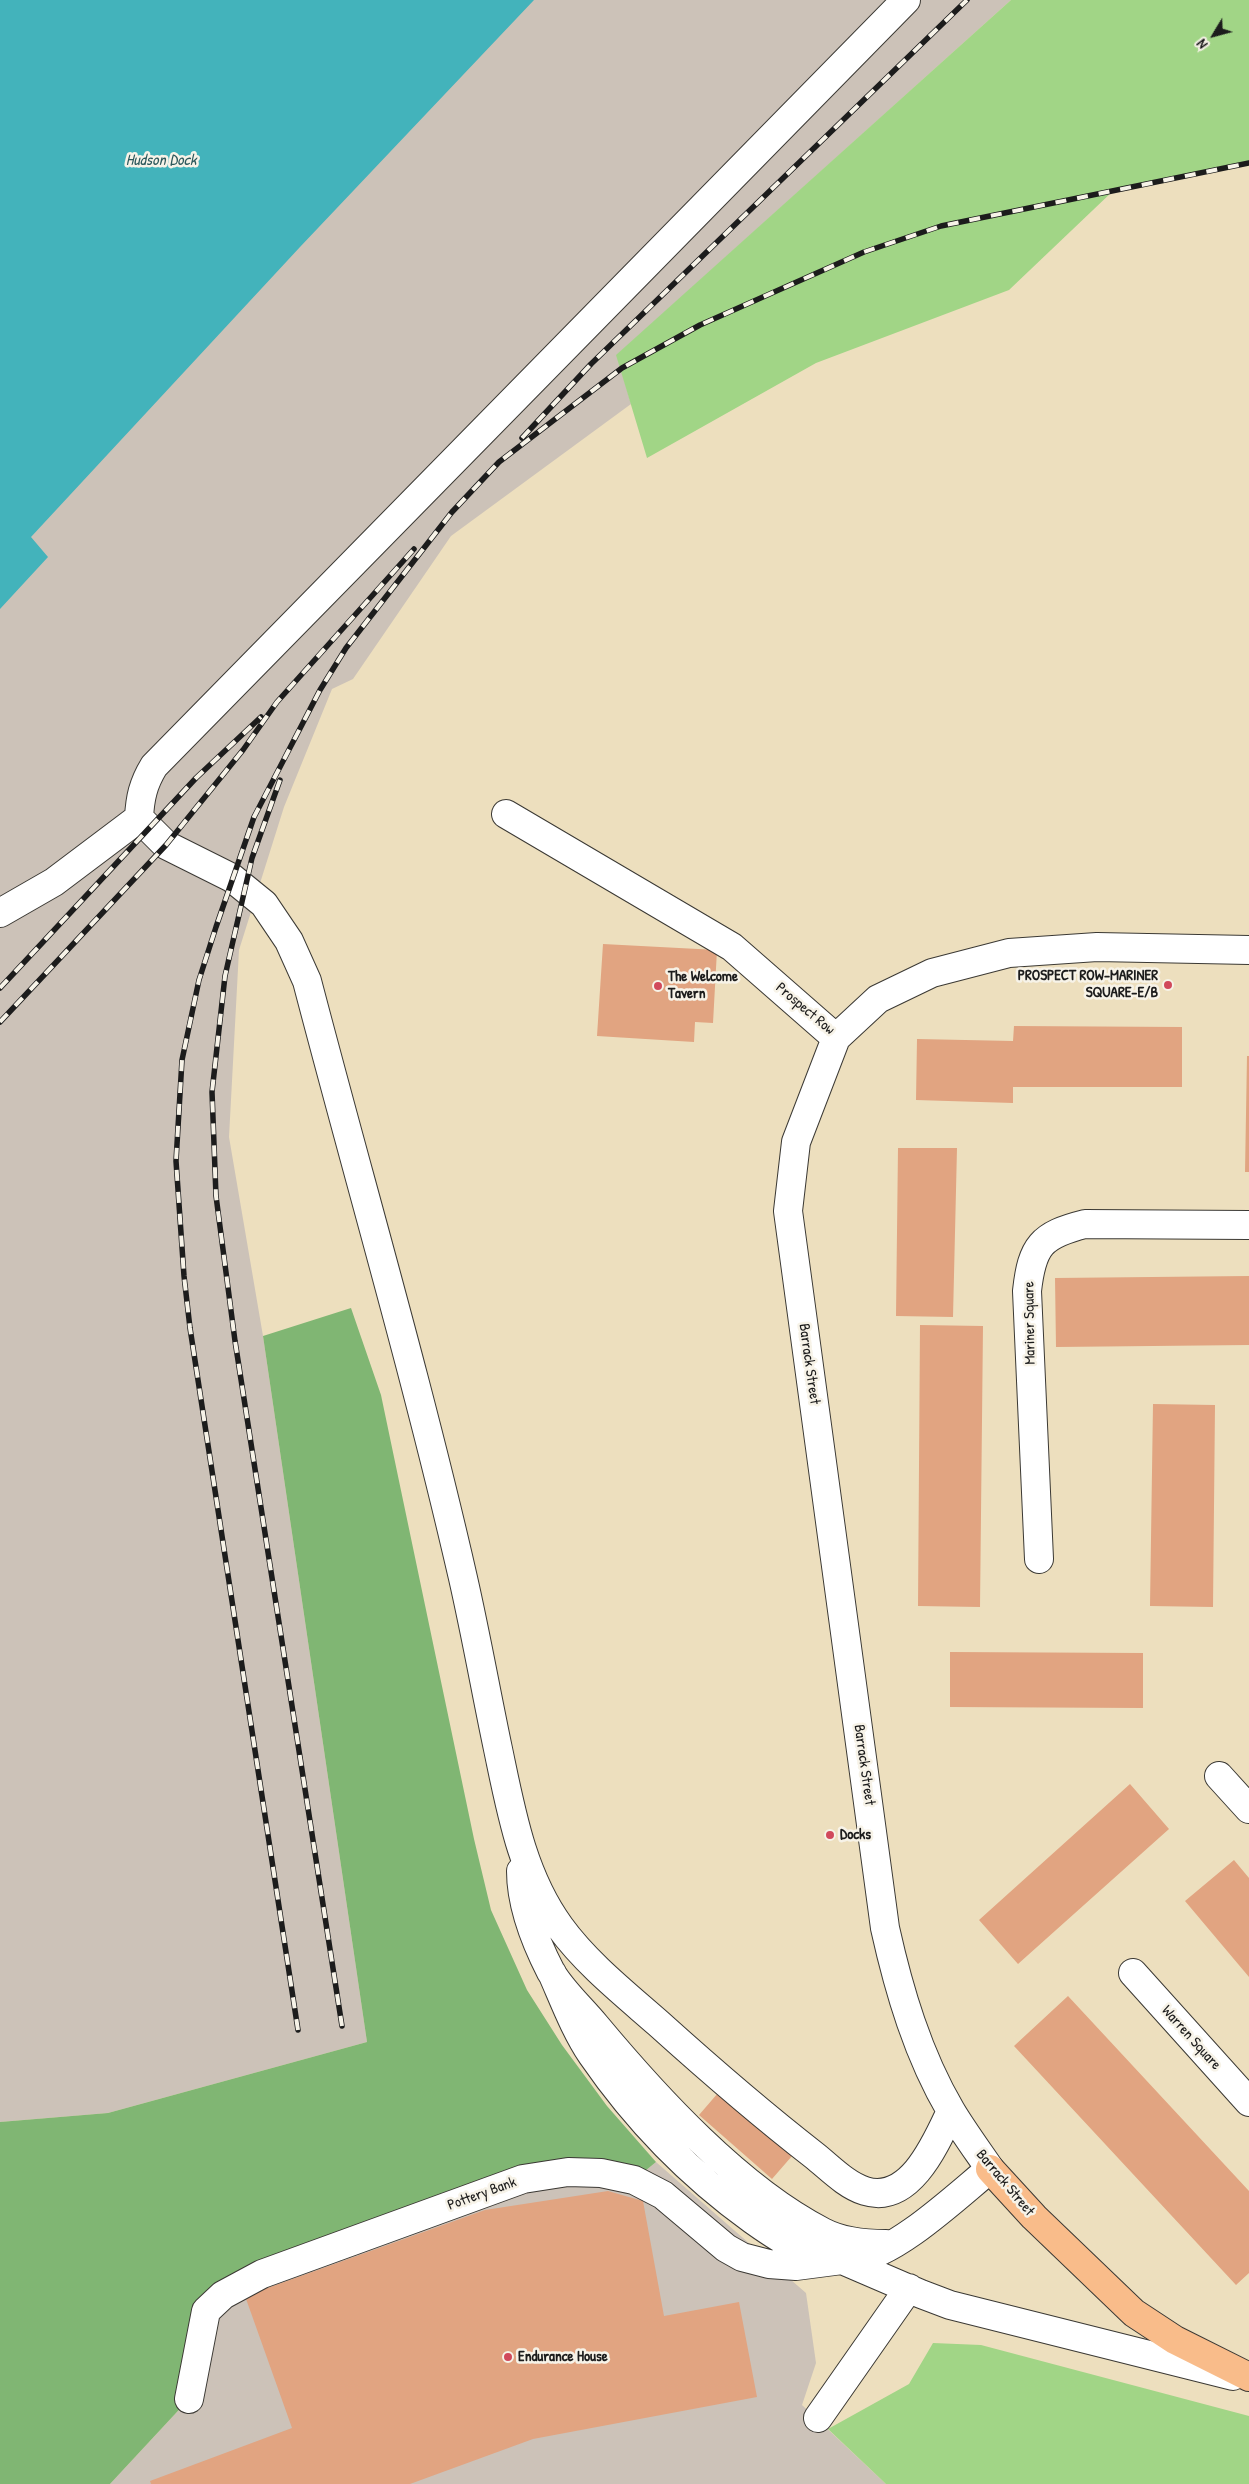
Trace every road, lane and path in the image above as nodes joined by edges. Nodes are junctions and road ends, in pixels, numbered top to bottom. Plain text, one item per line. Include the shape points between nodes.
1 (906, 0) edge
2 (506, 814) dead end
3 (139, 818) junction
4 (0, 913) edge
5 (1249, 950) edge
6 (836, 1038) junction
7 (1249, 1225) edge
8 (1039, 1559) dead end
9 (1220, 1776) dead end
10 (1249, 1809) edge
11 (521, 1850) junction
12 (1133, 1973) dead end
13 (1249, 2102) edge
14 (951, 2111) junction
15 (990, 2168) junction
16 (850, 2252) junction
17 (901, 2284) junction
18 (1241, 2374) edge
19 (189, 2399) dead end
20 (818, 2418) dead end

1 - 3 street via 154,766 144,782
2 - 6 street, Prospect Row via 732,947
3 - 4 street via 54,882
3 - 11 street via 166,845 232,878 264,904 289,941 307,980 424,1414
5 - 6 street, Prospect Row via 1097,947 1009,953 932,973 878,999
6 - 14 street, Barrack Street via 796,1142 788,1211 885,1928 900,1991 925,2058
7 - 8 street, Mariner Square via 1085,1224 1060,1230 1040,1245 1030,1268 1027,1291
9 - 10 street
11 - 14 street via 560,1928 585,1956 747,2101 861,2190 879,2194 892,2191 908,2181 938,2139
11 - 16 street via 524,1899 552,1973 590,2053 656,2137 730,2204 791,2246 811,2254
12 - 13 street, Warren Square
14 - 15 street, Barrack Street
15 - 16 street, Pottery Bank via 892,2244
15 - 18 main road, Barrack Street via 1034,2217 1134,2314 1175,2340
16 - 17 street
16 - 19 street, Pottery Bank via 796,2266 770,2264 742,2257 726,2248 663,2195 634,2180 602,2173 568,2172 524,2179 262,2274 223,2295 206,2311
17 - 18 street via 950,2305
17 - 20 street

